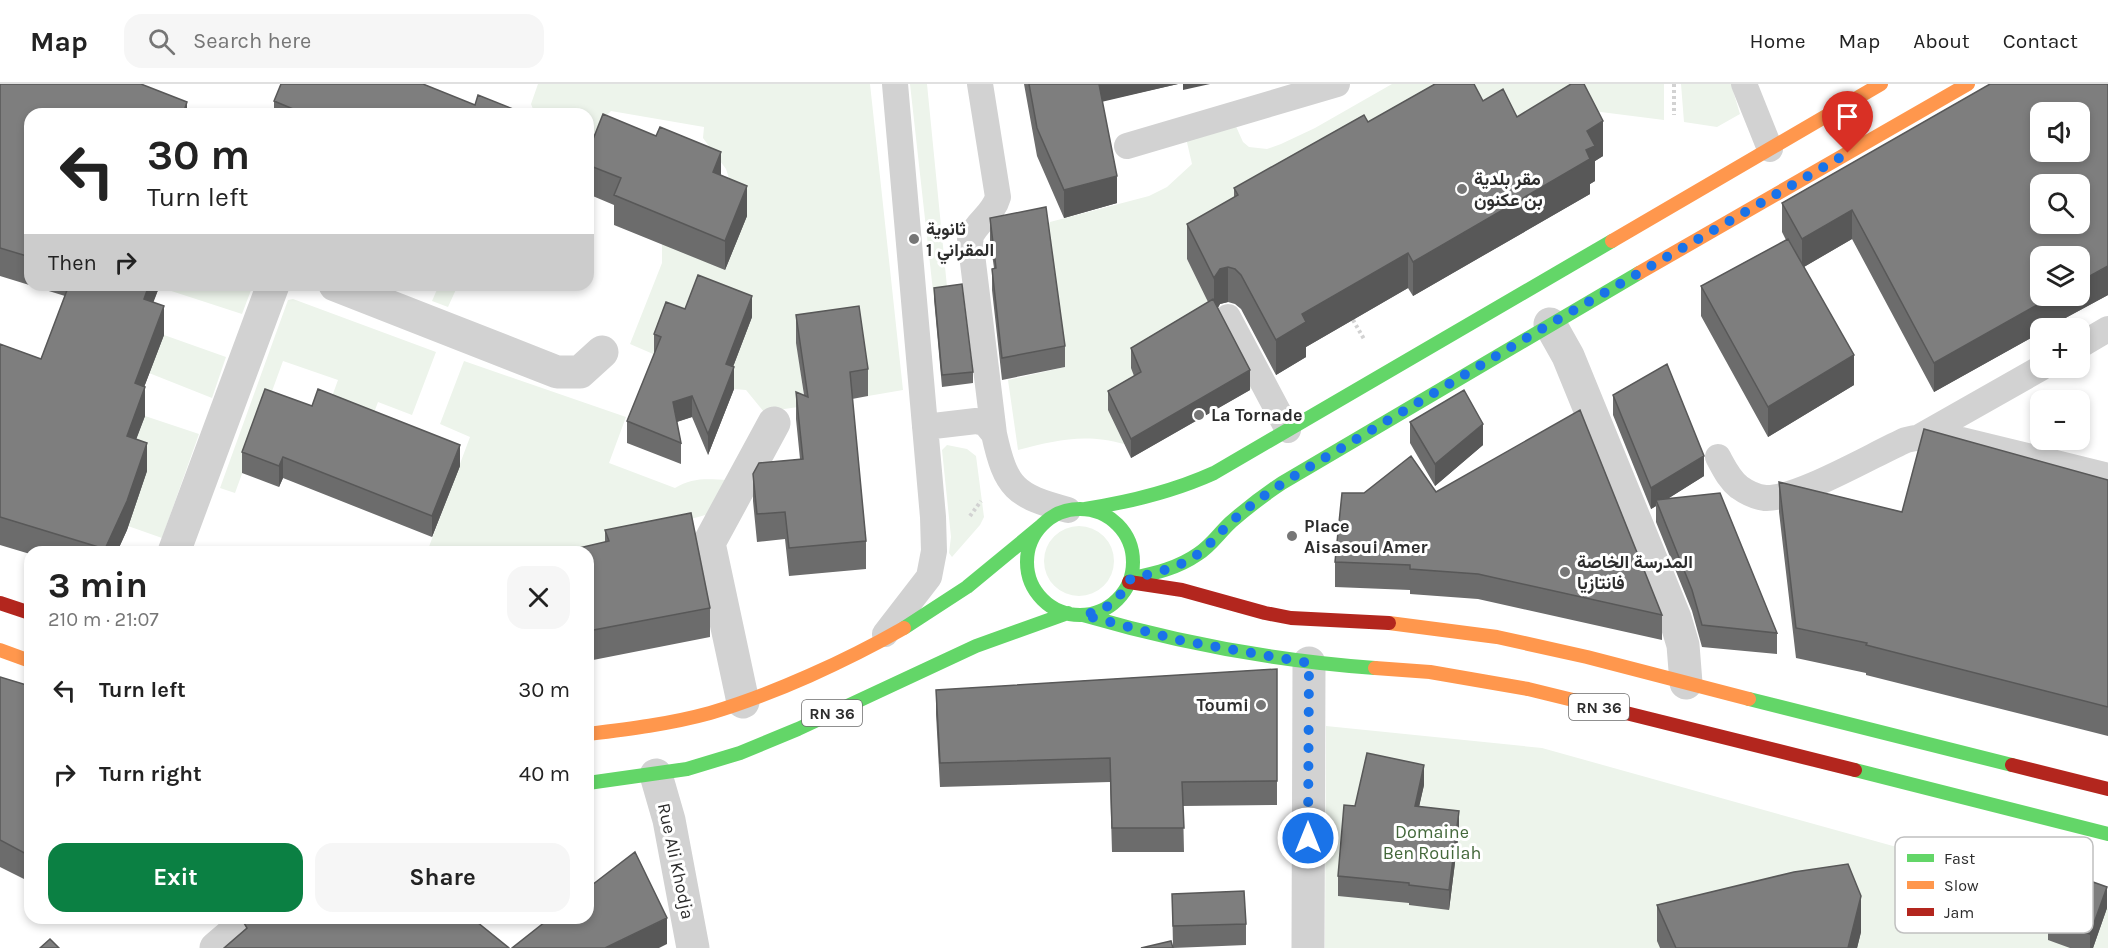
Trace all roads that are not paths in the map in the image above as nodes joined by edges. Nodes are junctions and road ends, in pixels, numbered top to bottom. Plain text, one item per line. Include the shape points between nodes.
1 (895, 84) edge
2 (980, 84) edge
3 (1337, 84) edge
4 (1744, 84) edge
5 (1881, 84) edge
6 (1968, 84) edge
7 (1127, 146) dead end
8 (1770, 149) junction
9 (271, 291) edge
10 (350, 291) edge
11 (1228, 317) dead end
12 (1550, 324) junction
13 (2108, 329) edge
14 (2090, 340) edge
15 (602, 352) dead end
16 (2030, 374) edge
17 (774, 423) dead end
18 (926, 427) junction
19 (1288, 430) junction
20 (994, 434) junction
21 (1921, 436) junction
22 (1718, 457) dead end
23 (2108, 476) edge
24 (1077, 510) junction
25 (1229, 524) junction
26 (1041, 526) junction
27 (176, 546) edge
28 (1217, 558) dead end
29 (1130, 580) junction
30 (1220, 586) dead end
31 (0, 603) edge
32 (1231, 604) junction
33 (24, 611) edge
34 (1068, 613) junction
35 (1083, 615) junction
36 (879, 642) junction
37 (0, 650) edge
38 (24, 659) edge
39 (1309, 663) junction
40 (1686, 684) junction
41 (743, 702) junction
42 (594, 734) edge
43 (656, 775) junction
44 (594, 782) edge
45 (2108, 789) edge
46 (2108, 834) edge
47 (243, 924) edge
48 (216, 948) edge
49 (693, 948) edge
50 (1308, 948) edge

1 - 18 lane
2 - 20 lane via 998,197 995,209 974,228 970,238
3 - 7 lane
4 - 8 lane
5 - 8 main road, RN 36
6 - 12 main road
8 - 19 main road, RN 36
9 - 27 street
10 - 15 street via 557,372 580,372
11 - 19 lane
12 - 25 main road via 1301,472
12 - 40 street via 1568,357 1675,618 1683,645
13 - 14 lane
16 - 21 lane
17 - 41 street via 709,543
18 - 20 lane via 976,421 985,423
18 - 36 lane via 934,551 931,568 929,577
19 - 24 main road, RN 36 via 1185,487
20 - 24 lane via 1007,478 1024,495
21 - 22 lane via 1802,490 1764,498 1731,480
21 - 23 lane via 1959,439
24 - 26 main road, RN 36 via 1054,516
24 - 29 main road via 1101,514 1115,522 1125,535 1131,550
25 - 28 main road
25 - 29 main road via 1191,559
26 - 34 main road, RN 36 via 1027,555 1028,572 1042,598
26 - 36 main road, RN 36 via 967,587
29 - 32 main road, RN 36
29 - 35 main road, RN 36 via 1111,605
30 - 32 main road
31 - 33 main road
32 - 40 main road, RN 36 via 1291,618 1370,621 1497,637
34 - 35 main road, RN 36
34 - 43 main road, RN 36 via 976,646 740,753
35 - 39 main road, RN 36 via 1183,641
36 - 41 main road, RN 36
37 - 38 main road
39 - 46 main road, RN 36 via 1430,672 1528,689
39 - 50 street
40 - 45 main road, RN 36
41 - 42 main road, RN 36 via 652,726
43 - 44 main road, RN 36
43 - 49 street, Rue Ali Khodja via 669,820
47 - 48 street

